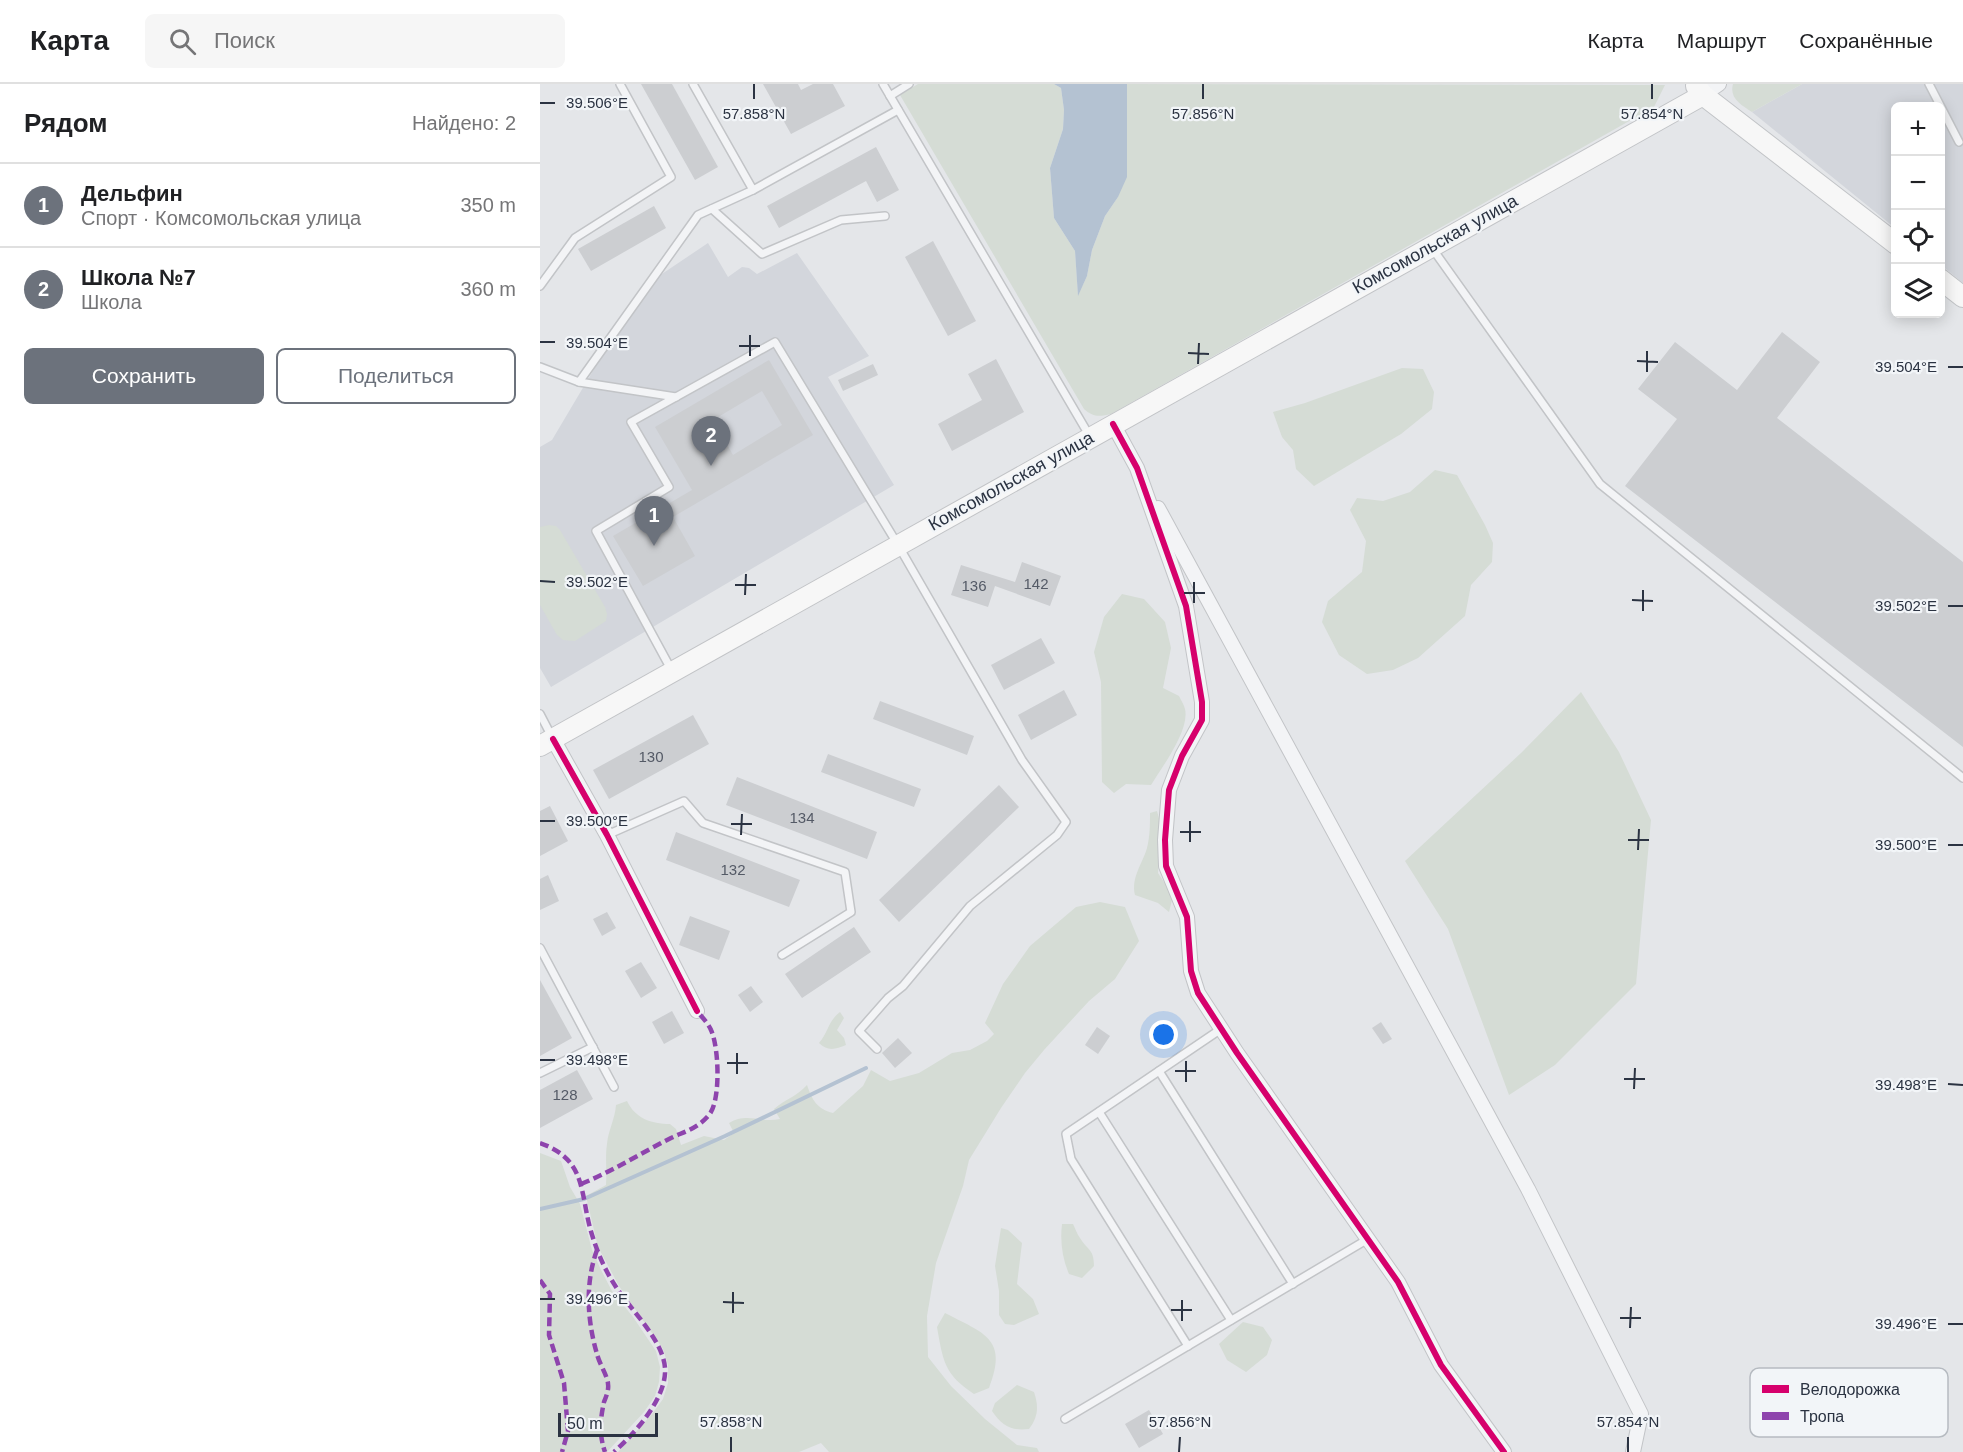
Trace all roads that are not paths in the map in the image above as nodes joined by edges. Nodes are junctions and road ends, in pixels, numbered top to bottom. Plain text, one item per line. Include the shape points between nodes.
1 (620, 84) edge
2 (693, 84) edge
3 (883, 84) edge
4 (909, 84) edge
5 (1929, 84) edge
6 (1705, 88) edge
7 (890, 96) junction
8 (898, 110) junction
9 (1959, 142) dead end
10 (753, 190) junction
11 (712, 209) junction
12 (885, 216) dead end
13 (1891, 240) edge
14 (1431, 246) junction
15 (1945, 282) edge
16 (540, 286) edge
17 (1963, 297) edge
18 (540, 367) edge
19 (579, 382) junction
20 (676, 398) junction
21 (1113, 424) junction
22 (1090, 437) junction
23 (1137, 468) junction
24 (898, 544) junction
25 (672, 671) junction
26 (540, 714) edge
27 (546, 742) edge
28 (1963, 778) edge
29 (607, 835) junction
30 (540, 948) edge
31 (782, 955) dead end
32 (697, 1011) dead end
33 (1221, 1029) junction
34 (593, 1047) junction
35 (877, 1049) dead end
36 (1159, 1071) junction
37 (540, 1073) edge
38 (614, 1087) dead end
39 (1099, 1112) junction
40 (1368, 1239) junction
41 (1293, 1284) junction
42 (1231, 1320) junction
43 (1188, 1346) junction
44 (1065, 1419) dead end
45 (1504, 1452) edge
46 (1633, 1452) edge

1 - 16 lane via 671,177 575,238
2 - 10 lane
3 - 7 lane
4 - 7 lane
5 - 9 lane
6 - 13 main road
6 - 14 main road, Комсомольская улица
7 - 8 lane
8 - 10 lane
8 - 22 lane
10 - 11 lane
11 - 12 lane via 762,254 841,220
11 - 19 lane via 698,215
14 - 21 main road, Комсомольская улица
14 - 28 lane via 1600,484
15 - 17 main road
18 - 19 lane
19 - 20 lane
20 - 24 lane via 775,342
20 - 25 lane via 631,422 669,487 596,531
21 - 22 main road, Комсомольская улица
21 - 23 street
22 - 24 main road, Комсомольская улица
23 - 33 street via 1186,606 1202,702 1202,720 1169,790 1166,866 1187,917 1194,982
23 - 46 street via 1533,1199 1641,1414
24 - 25 main road, Комсомольская улица
24 - 35 lane via 1022,760 1066,822 1057,835 970,906 860,1031
25 - 27 main road, Комсомольская улица
26 - 27 lane
27 - 29 street
29 - 31 lane via 684,801 703,823 845,872 851,912
29 - 32 street
30 - 34 lane
33 - 36 lane
33 - 40 street
34 - 37 lane
34 - 38 lane
36 - 39 lane
36 - 41 lane
39 - 42 lane
39 - 43 lane via 1066,1134 1071,1159
40 - 41 lane
40 - 45 street via 1398,1282 1442,1365
41 - 42 lane
42 - 43 lane
43 - 44 lane

